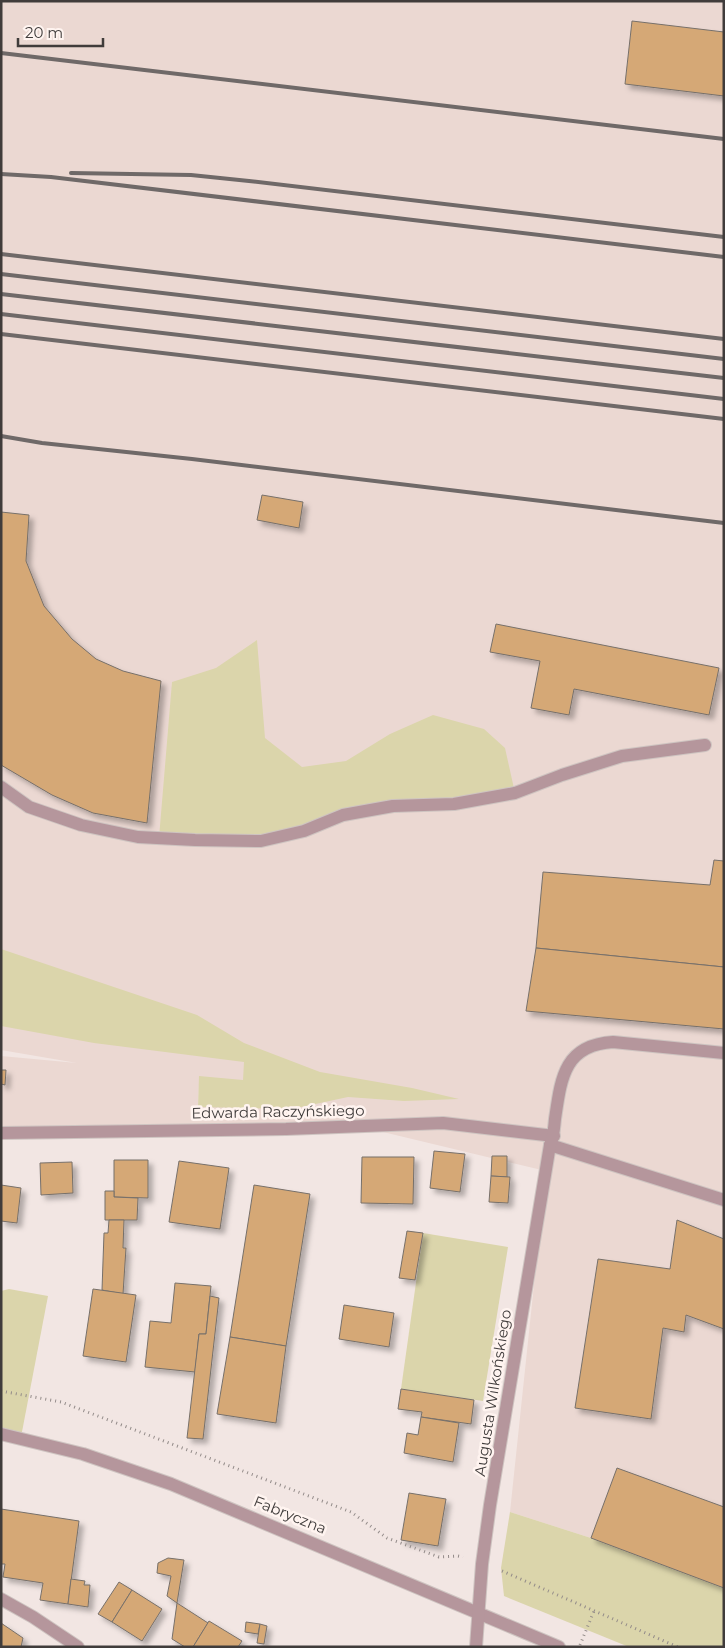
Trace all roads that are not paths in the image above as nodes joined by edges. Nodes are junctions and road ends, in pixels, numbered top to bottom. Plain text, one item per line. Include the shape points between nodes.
1 (705, 746) dead end
2 (1, 787) edge
3 (724, 1053) edge
4 (1, 1133) edge
5 (552, 1141) junction
6 (724, 1200) edge
7 (1, 1434) edge
8 (1, 1599) edge
9 (479, 1613) junction
10 (78, 1647) edge
11 (476, 1647) edge
12 (558, 1647) edge

1 - 2 street via 622,756 515,792 454,804 393,806 343,815 304,831 260,841 138,837 81,825 29,807
3 - 5 street, Augusta Wilkońskiego via 614,1042 599,1043 585,1049 573,1058 565,1071
4 - 5 street, Edwarda Raczyńskiego via 443,1123
5 - 6 street, Edwarda Raczyńskiego
5 - 9 street, Augusta Wilkońskiego via 490,1505
7 - 9 street, Fabryczna via 83,1454 172,1484
8 - 10 street
9 - 11 street, Augusta Wilkońskiego
9 - 12 street, Fabryczna

